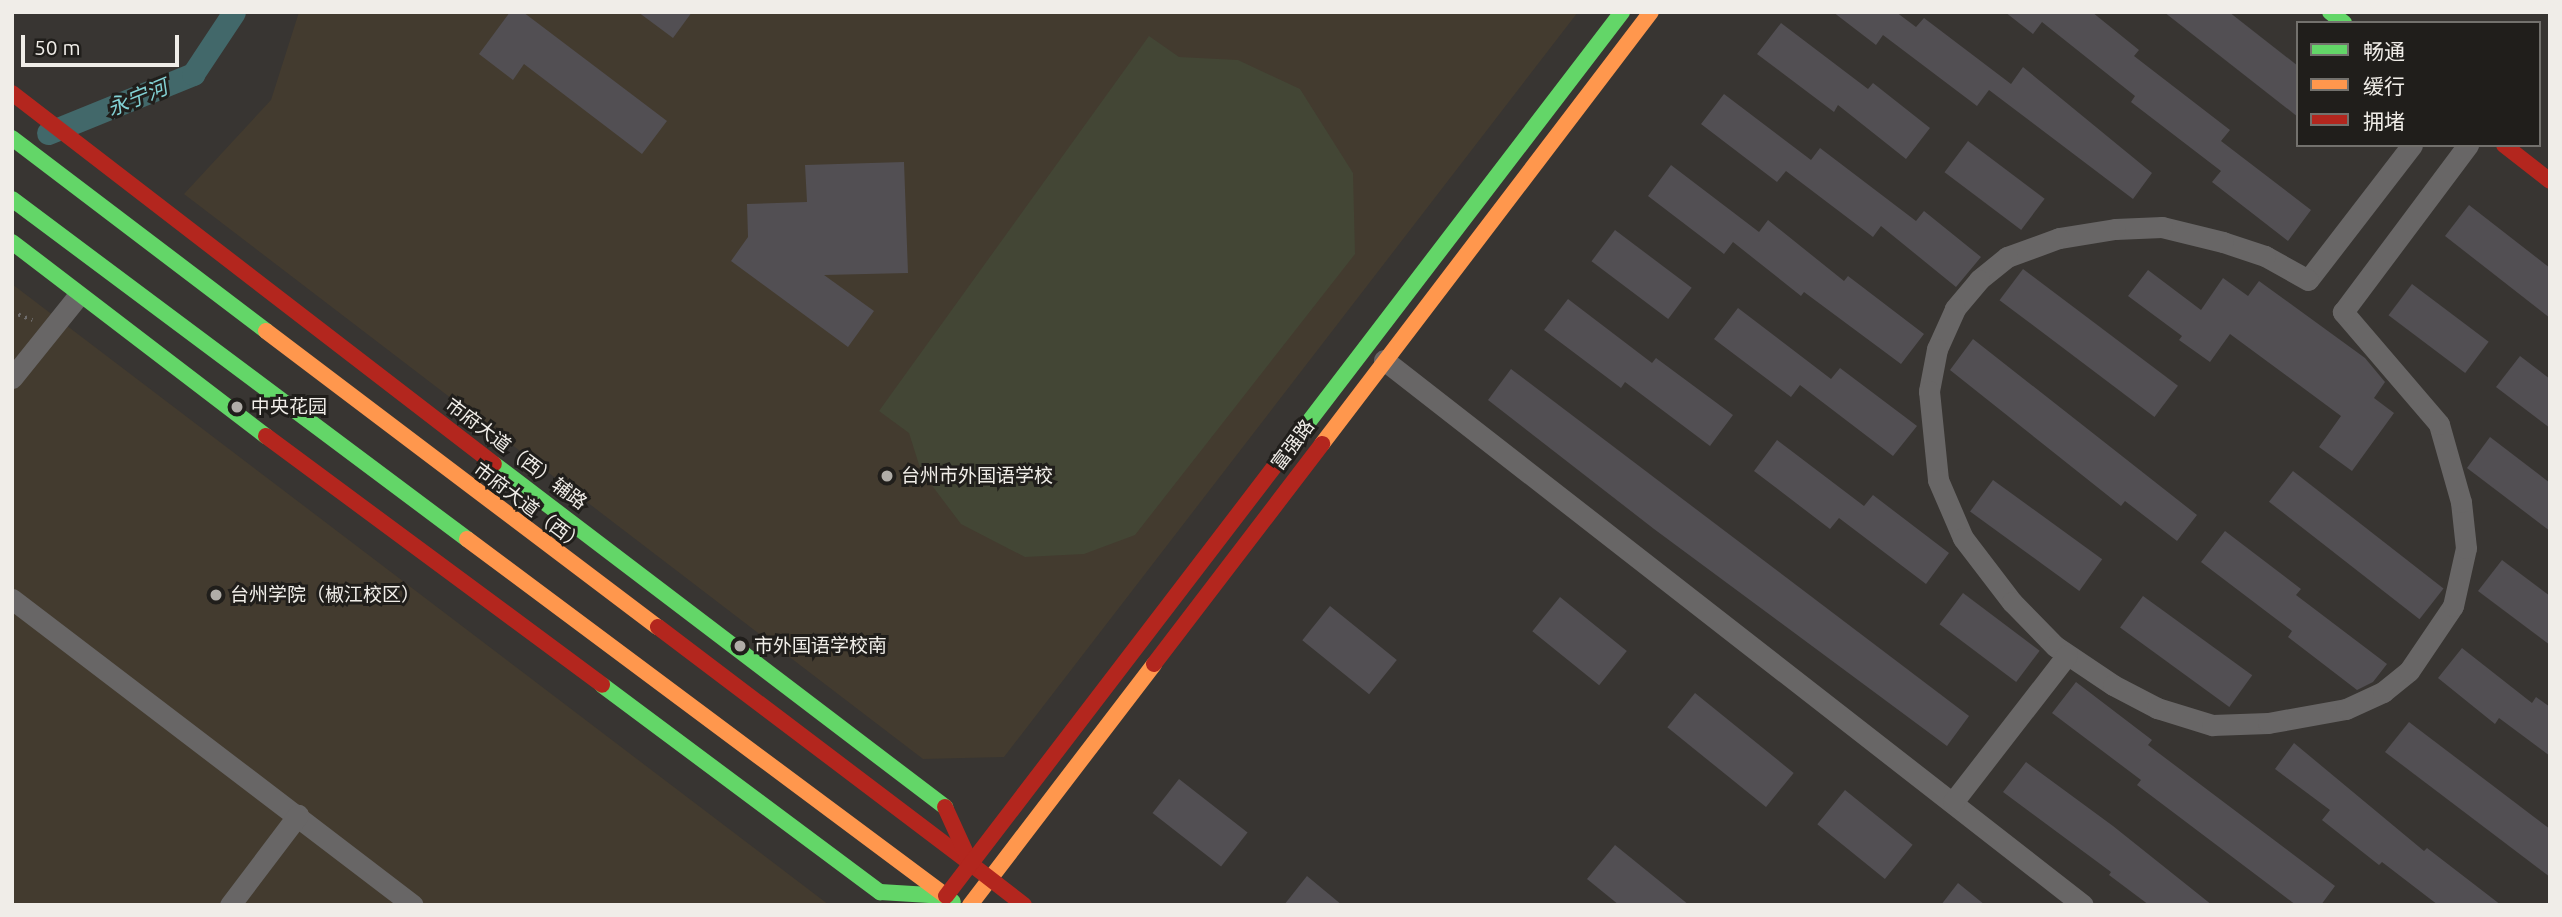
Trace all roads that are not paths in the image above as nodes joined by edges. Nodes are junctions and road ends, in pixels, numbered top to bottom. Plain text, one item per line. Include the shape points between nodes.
1 (1622, 12) edge
2 (1651, 12) edge
3 (12, 93) edge
4 (12, 138) edge
5 (2410, 147) edge
6 (2467, 147) edge
7 (2507, 147) edge
8 (2550, 181) edge
9 (12, 199) edge
10 (18, 246) edge
11 (78, 296) junction
12 (1384, 360) junction
13 (12, 378) edge
14 (12, 599) edge
15 (2067, 655) junction
16 (1953, 802) junction
17 (298, 815) junction
18 (971, 864) junction
19 (990, 879) junction
20 (951, 901) edge
21 (230, 905) edge
22 (413, 905) edge
23 (970, 905) edge
24 (1024, 905) edge
25 (2083, 905) edge

1 - 18 main road, 富强路
2 - 12 main road, 富强路
3 - 18 main road, 市府大道（西）辅路 via 156,208 944,804
4 - 18 main road, 市府大道（西）
5 - 15 street via 2308,280 2265,256 2223,242 2162,227 2115,229 2059,238 2007,257 1979,280 1955,309 1937,349 1929,391 1938,480 1963,538 2012,602
6 - 15 street via 2343,312 2433,415 2452,462 2466,548 2454,606 2432,642 2409,671 2383,692 2346,709 2268,723 2211,725 2157,708
7 - 8 main road
9 - 20 main road
10 - 11 main road
11 - 13 street
11 - 20 main road via 880,892
12 - 16 street
12 - 19 main road, 富强路
14 - 17 street
15 - 16 street
16 - 25 street
17 - 21 street
17 - 22 street
18 - 19 main road, 市府大道（西）
18 - 20 main road, 富强路
19 - 23 main road, 富强路
19 - 24 main road, 市府大道（西）

